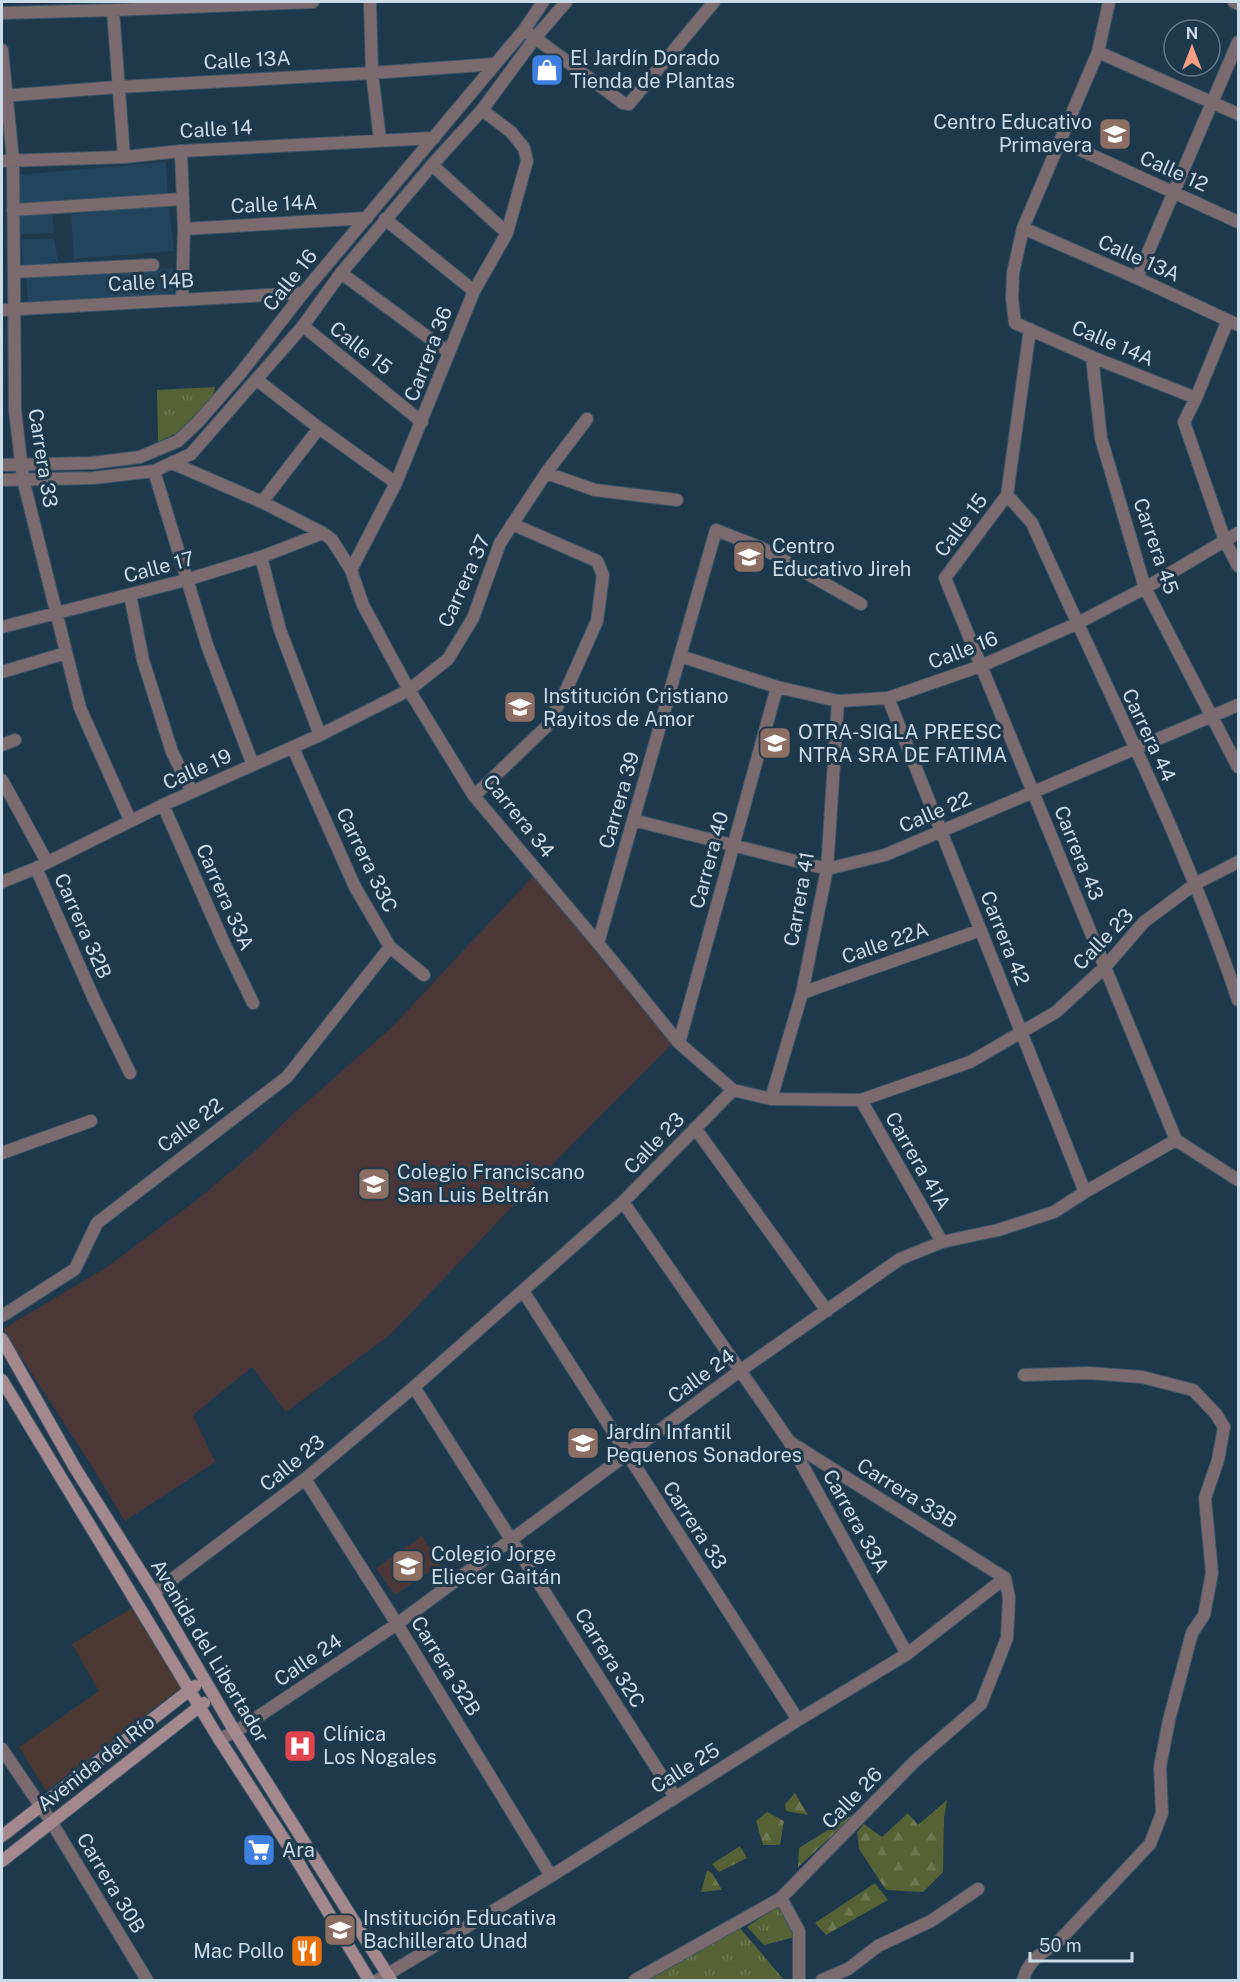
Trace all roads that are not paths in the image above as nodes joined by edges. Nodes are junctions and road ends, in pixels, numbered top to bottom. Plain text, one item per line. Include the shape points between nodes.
1 (313, 2) edge
2 (370, 2) edge
3 (543, 2) edge
4 (566, 2) edge
5 (714, 2) edge
6 (1109, 2) edge
7 (1234, 2) edge
8 (242, 3) edge
9 (1239, 4) edge
10 (114, 10) junction
11 (2, 13) edge
12 (524, 30) junction
13 (535, 38) junction
14 (1239, 42) edge
15 (2, 51) edge
16 (1098, 52) junction
17 (495, 64) junction
18 (372, 73) junction
19 (118, 87) junction
20 (4, 96) edge
21 (1213, 102) junction
22 (482, 110) junction
23 (1239, 114) edge
24 (434, 138) junction
25 (380, 140) junction
26 (1060, 141) junction
27 (181, 151) junction
28 (124, 157) junction
29 (7, 161) edge
30 (432, 165) junction
31 (1173, 192) junction
32 (183, 199) junction
33 (13, 210) junction
34 (367, 218) junction
35 (385, 219) junction
36 (1239, 222) edge
37 (1023, 228) junction
38 (184, 229) junction
39 (507, 233) junction
40 (7, 234) edge
41 (153, 265) dead end
42 (14, 272) junction
43 (341, 273) junction
44 (1137, 278) junction
45 (474, 291) junction
46 (303, 293) junction
47 (182, 299) junction
48 (8, 310) edge
49 (1233, 323) edge
50 (303, 327) junction
51 (1030, 329) junction
52 (448, 352) junction
53 (1092, 357) junction
54 (257, 380) junction
55 (15, 381) junction
56 (2, 382) edge
57 (1196, 398) junction
58 (587, 419) dead end
59 (422, 422) junction
60 (319, 428) junction
61 (172, 463) junction
62 (2, 465) edge
63 (22, 465) junction
64 (154, 471) junction
65 (546, 472) junction
66 (23, 479) junction
67 (2, 480) edge
68 (396, 483) junction
69 (1007, 495) junction
70 (677, 500) dead end
71 (262, 502) junction
72 (512, 524) junction
73 (323, 533) junction
74 (1239, 533) edge
75 (1225, 541) junction
76 (261, 557) junction
77 (1239, 566) edge
78 (351, 570) junction
79 (945, 578) joint
80 (186, 580) junction
81 (1145, 588) junction
82 (130, 595) junction
83 (861, 604) dead end
84 (56, 614) junction
85 (1076, 624) junction
86 (2, 627) edge
87 (66, 653) junction
88 (680, 657) junction
89 (981, 666) junction
90 (2, 672) edge
91 (777, 687) junction
92 (408, 690) junction
93 (888, 698) junction
94 (838, 701) junction
95 (1239, 705) edge
96 (1214, 716) junction
97 (320, 735) junction
98 (15, 740) dead end
99 (2, 745) edge
100 (293, 748) junction
101 (1136, 750) junction
102 (253, 765) junction
103 (1239, 767) edge
104 (2, 780) edge
105 (192, 792) junction
106 (1032, 792) junction
107 (474, 796) junction
108 (163, 805) junction
109 (130, 820) junction
110 (633, 820) junction
111 (942, 832) junction
112 (733, 845) junction
113 (1239, 861) edge
114 (41, 865) junction
115 (826, 869) junction
116 (2, 882) edge
117 (1195, 884) junction
118 (981, 930) junction
119 (598, 943) junction
120 (390, 947) junction
121 (1104, 967) junction
122 (424, 975) dead end
123 (1237, 991) edge
124 (802, 993) junction
125 (253, 1003) dead end
126 (1021, 1032) junction
127 (679, 1043) junction
128 (130, 1073) dead end
129 (733, 1090) junction
130 (771, 1099) junction
131 (861, 1100) junction
132 (91, 1121) dead end
133 (695, 1128) junction
134 (1176, 1140) junction
135 (2, 1154) edge
136 (1239, 1180) edge
137 (1085, 1192) junction
138 (624, 1202) junction
139 (942, 1242) junction
140 (523, 1291) junction
141 (827, 1311) junction
142 (2, 1316) edge
143 (2, 1339) edge
144 (741, 1371) junction
145 (1024, 1375) dead end
146 (2, 1380) edge
147 (414, 1387) junction
148 (789, 1441) junction
149 (626, 1454) junction
150 (305, 1479) junction
151 (512, 1539) junction
152 (1005, 1578) junction
153 (154, 1593) junction
154 (397, 1624) junction
155 (907, 1654) junction
156 (204, 1681) junction
157 (189, 1690) junction
158 (214, 1697) junction
159 (199, 1706) junction
160 (798, 1720) junction
161 (235, 1732) junction
162 (219, 1739) junction
163 (2, 1749) edge
164 (675, 1797) junction
165 (40, 1807) junction
166 (52, 1823) junction
167 (2, 1836) edge
168 (2, 1861) edge
169 (551, 1876) junction
170 (978, 1889) dead end
171 (781, 1898) junction
172 (386, 1979) edge
173 (147, 1980) edge
174 (369, 1980) edge
175 (635, 1980) edge
176 (799, 1980) edge
177 (822, 1980) edge
178 (1023, 1980) edge

1 - 8 street
2 - 18 street
3 - 12 street, Calle 16
4 - 13 street, Calle 16
5 - 13 street via 629,104
6 - 16 street
7 - 9 street
8 - 10 street
10 - 11 street
10 - 19 street
12 - 13 street
12 - 17 street, Calle 16
13 - 22 street, Calle 16
14 - 21 street
15 - 20 street, Carrera 33
16 - 21 street
16 - 26 street
17 - 18 street, Calle 13A
17 - 24 street, Calle 16
18 - 19 street, Calle 13A
18 - 25 street
19 - 20 street, Calle 13A
19 - 28 street
20 - 29 street, Carrera 33
21 - 23 street
21 - 31 street
22 - 30 street, Calle 16
22 - 39 street, Carrera 36 via 511,132 524,148 527,161
24 - 25 street, Calle 14
24 - 34 street, Calle 16
25 - 27 street, Calle 14
26 - 31 street, Calle 12
26 - 37 street
27 - 28 street, Calle 14
27 - 32 street
28 - 29 street, Calle 14
29 - 33 street, Carrera 33
30 - 35 street, Calle 16
30 - 39 street
31 - 36 street, Calle 12
31 - 44 street
32 - 33 street
32 - 38 street
33 - 40 street, Carrera 33
34 - 38 street, Calle 14A
34 - 46 street, Calle 16
35 - 43 street, Calle 16
35 - 45 street
37 - 44 street, Calle 13A
37 - 51 street, Calle 14A via 1012,273 1012,299 1015,323
38 - 47 street
39 - 45 street, Carrera 36
40 - 42 street, Carrera 33
41 - 42 street
42 - 48 street, Carrera 33
43 - 50 street, Calle 16
43 - 52 street
44 - 49 street, Calle 13A
45 - 52 street, Carrera 36
46 - 47 street, Calle 14B
46 - 63 street, Calle 16 via 240,374 178,441 140,457
47 - 48 street, Calle 14B
48 - 55 street, Carrera 33
49 - 57 street
50 - 54 street, Calle 16
50 - 59 street, Calle 15
51 - 53 street, Calle 14A
51 - 69 street
52 - 59 street, Carrera 36
53 - 57 street, Calle 14A
53 - 81 street, Carrera 45 via 1101,438
54 - 60 street
54 - 61 street, Calle 16 via 191,454
55 - 56 street
55 - 63 street, Carrera 33
57 - 75 street via 1184,422
58 - 65 street, Carrera 37
59 - 68 street, Carrera 36
60 - 68 street
60 - 71 street
61 - 64 street, Calle 16
61 - 71 street
62 - 63 street, Calle 16
63 - 66 street, Carrera 33
64 - 66 street, Calle 16 via 93,478
64 - 80 street
65 - 70 street via 595,490
65 - 72 street, Carrera 37
66 - 67 street, Calle 16
66 - 84 street, Carrera 33
68 - 78 street, Carrera 36
69 - 79 street, Calle 15
69 - 85 street, Carrera 44 via 1032,523
71 - 73 street
72 - 92 street, Carrera 37 via 500,543 473,618 448,659
72 - 107 street via 597,561 603,575 597,621 547,726
73 - 76 street, Calle 17
73 - 78 street, Carrera 34
74 - 75 street, Calle 16
75 - 77 street
75 - 81 street, Calle 16
76 - 80 street, Calle 17
76 - 97 street via 280,630
78 - 92 street, Carrera 34 via 363,605
79 - 89 street, Carrera 43
80 - 82 street, Calle 17
80 - 102 street
81 - 85 street, Calle 16
81 - 96 street, Carrera 45
82 - 84 street, Calle 17
82 - 105 street via 143,660 172,752
83 - 88 street, Carrera 39 via 762,548 716,530
84 - 86 street, Calle 17
84 - 87 street, Carrera 33
85 - 89 street, Calle 16
85 - 101 street, Carrera 44
87 - 90 street
87 - 109 street, Carrera 33 via 80,708
88 - 91 street, Calle 16
88 - 110 street, Carrera 39
89 - 93 street, Calle 16
89 - 106 street, Carrera 43
91 - 94 street, Calle 16
91 - 112 street, Carrera 40
92 - 97 street, Calle 19
92 - 107 street, Carrera 34
93 - 94 street, Calle 16
93 - 111 street, Carrera 42
94 - 115 street, Carrera 41
95 - 96 street, Calle 22
96 - 101 street, Calle 22
96 - 103 street, Carrera 45
97 - 100 street, Calle 19
98 - 99 street
100 - 102 street, Calle 19
100 - 120 street, Carrera 33C via 355,887
101 - 106 street, Calle 22
101 - 117 street, Carrera 44
102 - 105 street, Calle 19
104 - 114 street, Carrera 32B
105 - 108 street, Calle 19
106 - 111 street, Calle 22
106 - 121 street, Carrera 43
107 - 119 street, Carrera 34
108 - 109 street, Calle 19
108 - 125 street, Carrera 33A
109 - 114 street, Calle 19
110 - 112 street, Calle 22
110 - 119 street, Carrera 39
111 - 115 street, Calle 22 via 885,855
111 - 118 street, Carrera 42
112 - 115 street, Calle 22
112 - 127 street, Carrera 40
113 - 117 street, Calle 23
114 - 116 street, Calle 19
114 - 128 street, Carrera 32B via 94,999
115 - 124 street, Carrera 41
117 - 121 street, Calle 23 via 1144,922
117 - 123 street, Carrera 44
118 - 124 street, Calle 22A
118 - 126 street, Carrera 42
119 - 127 street, Carrera 34
120 - 122 street, Carrera 33C
120 - 142 street, Calle 22 via 287,1077 97,1223 75,1269
121 - 126 street, Calle 23 via 1056,1012
121 - 134 street, Carrera 43
124 - 130 street, Carrera 41
126 - 131 street, Calle 23 via 970,1062
126 - 137 street, Carrera 42
127 - 129 street, Carrera 34
129 - 130 street, Calle 23
129 - 133 street, Calle 23
130 - 131 street, Calle 23
131 - 139 street, Carrera 41A
132 - 135 street
133 - 138 street, Calle 23
133 - 141 street
134 - 136 street
134 - 137 street, Calle 24
137 - 139 street, Calle 24 via 1054,1212
138 - 140 street, Calle 23
138 - 144 street, Carrera 33A
139 - 141 street, Calle 24 via 900,1259
140 - 147 street, Calle 23
140 - 149 street, Carrera 33
141 - 144 street, Calle 24
143 - 153 main road, Avenida del Libertador via 75,1468
144 - 148 street, Carrera 33A
144 - 149 street, Calle 24
145 - 178 street via 1089,1373 1142,1377 1193,1390 1224,1427 1205,1498 1212,1573 1204,1615 1192,1633 1169,1720 1160,1767 1162,1813 1150,1844 1056,1944 1038,1954
146 - 157 main road, Avenida del Libertador
147 - 150 street, Calle 23
147 - 151 street, Carrera 32C
148 - 152 street, Carrera 33B
148 - 155 street, Carrera 33A
149 - 151 street, Calle 24
149 - 160 street, Carrera 33
150 - 153 street, Calle 23
150 - 154 street, Carrera 32B
151 - 154 street, Calle 24
151 - 164 street, Carrera 32C
152 - 155 street, Calle 25
152 - 171 street, Calle 26 via 1009,1598 1007,1638 981,1704 915,1761
153 - 156 main road, Avenida del Libertador
154 - 161 street, Calle 24
154 - 169 street, Carrera 32B
155 - 160 street, Calle 25
156 - 157 main road, Avenida del Río
156 - 158 main road, Avenida del Libertador
157 - 159 main road, Avenida del Libertador
157 - 165 main road, Avenida del Río
158 - 159 main road, Avenida del Río
158 - 161 main road, Avenida del Libertador
159 - 162 main road, Avenida del Libertador
159 - 166 main road, Avenida del Río
160 - 164 street, Calle 25
161 - 162 street, Calle 24
161 - 172 main road, Avenida del Libertador
162 - 174 main road, Avenida del Libertador
163 - 165 street, Carrera 30B
164 - 169 street, Calle 25
165 - 166 street, Carrera 30B
165 - 167 main road, Avenida del Río
166 - 168 main road, Avenida del Río
166 - 173 street, Carrera 30B
169 - 172 street, Calle 25
170 - 177 street via 931,1921
171 - 175 street, Calle 26
171 - 176 street via 799,1931

